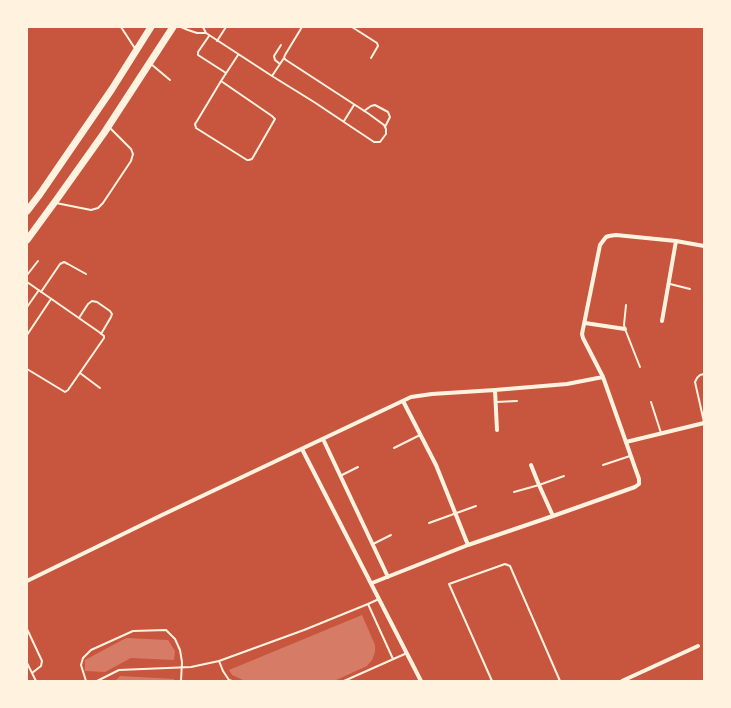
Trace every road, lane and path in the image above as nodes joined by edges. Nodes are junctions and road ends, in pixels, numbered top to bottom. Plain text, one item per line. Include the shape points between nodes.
1 (121, 27) edge
2 (151, 27) edge
3 (173, 27) edge
4 (181, 27) edge
5 (203, 27) edge
6 (226, 27) edge
7 (302, 27) edge
8 (352, 27) edge
9 (206, 33) junction
10 (209, 36) junction
11 (217, 41) junction
12 (281, 46) dead end
13 (136, 50) junction
14 (238, 55) junction
15 (284, 58) junction
16 (371, 58) dead end
17 (150, 63) junction
18 (280, 64) junction
19 (226, 73) junction
20 (272, 76) junction
21 (170, 80) dead end
22 (221, 81) junction
23 (354, 105) junction
24 (364, 111) junction
25 (344, 122) junction
26 (109, 127) junction
27 (385, 127) junction
28 (54, 203) junction
29 (27, 211) edge
30 (27, 240) edge
31 (676, 241) junction
32 (704, 246) edge
33 (38, 261) dead end
34 (86, 274) dead end
35 (27, 275) edge
36 (27, 282) edge
37 (668, 284) junction
38 (690, 289) dead end
39 (40, 291) junction
40 (51, 299) junction
41 (626, 305) dead end
42 (27, 307) edge
43 (79, 318) junction
44 (662, 321) dead end
45 (585, 323) junction
46 (625, 329) junction
47 (101, 334) junction
48 (27, 335) edge
49 (640, 367) dead end
50 (27, 370) edge
51 (80, 373) junction
52 (704, 374) edge
53 (603, 377) junction
54 (100, 388) dead end
55 (495, 390) junction
56 (403, 401) junction
57 (518, 401) dead end
58 (495, 402) junction
59 (651, 402) dead end
60 (704, 422) edge
61 (496, 430) dead end
62 (421, 434) junction
63 (662, 434) junction
64 (323, 439) junction
65 (626, 442) junction
66 (394, 448) dead end
67 (302, 449) junction
68 (631, 456) junction
69 (531, 464) dead end
70 (603, 465) dead end
71 (358, 467) dead end
72 (340, 476) junction
73 (564, 476) dead end
74 (539, 485) junction
75 (514, 492) dead end
76 (476, 506) dead end
77 (455, 514) junction
78 (553, 516) junction
79 (429, 523) dead end
80 (391, 536) dead end
81 (373, 544) junction
82 (468, 545) junction
83 (388, 577) junction
84 (27, 581) edge
85 (372, 583) junction
86 (380, 599) junction
87 (368, 604) junction
88 (27, 630) edge
89 (698, 646) dead end
90 (407, 653) junction
91 (393, 659) junction
92 (219, 661) junction
93 (27, 663) edge
94 (181, 667) junction
95 (32, 672) junction
96 (36, 681) edge
97 (86, 681) edge
98 (97, 681) edge
99 (181, 681) edge
100 (232, 681) edge
101 (344, 681) edge
102 (422, 681) edge
103 (492, 681) edge
104 (560, 681) edge
105 (622, 681) edge

1 - 13 lane
2 - 13 highway
3 - 17 highway
4 - 9 lane via 197,33
5 - 9 lane
6 - 11 lane
7 - 15 lane
8 - 16 lane via 377,43 378,46
9 - 10 lane
10 - 11 lane
10 - 19 lane via 198,55
11 - 14 lane
12 - 18 lane via 274,56
13 - 29 highway via 112,90
14 - 19 lane
14 - 20 lane
15 - 18 lane
15 - 23 lane
17 - 21 lane
17 - 26 highway
18 - 20 lane
19 - 22 lane
20 - 25 lane
22 - 22 lane via 195,124 196,128 247,160 252,159 276,119
23 - 24 lane
23 - 25 lane
24 - 27 lane
24 - 27 lane via 375,105 388,112 390,117
25 - 27 lane via 374,142 380,142 384,137
26 - 28 highway
26 - 28 lane via 133,154 103,203 91,210
28 - 30 highway
31 - 32 street
31 - 37 street
31 - 45 street via 616,235 606,237 600,245
33 - 35 lane
34 - 39 lane via 64,262
36 - 39 lane
37 - 38 lane
37 - 44 street
39 - 40 lane
39 - 42 lane
40 - 43 lane
40 - 48 lane
41 - 46 lane
43 - 47 lane
43 - 47 lane via 92,301 110,311 111,317
45 - 46 street
45 - 53 street via 583,338
46 - 49 lane
47 - 51 lane via 104,340
50 - 51 lane via 65,392
51 - 54 lane
52 - 60 lane via 695,382
53 - 55 street via 567,384
53 - 65 street
55 - 56 street via 432,394 411,397
55 - 58 street
56 - 62 street
56 - 64 street
57 - 58 lane
58 - 61 street
59 - 63 lane
60 - 63 street
62 - 66 lane
62 - 77 street
63 - 65 street
64 - 67 street
64 - 72 street
65 - 68 street
67 - 84 street
67 - 85 street
68 - 70 lane
68 - 78 street via 640,482 638,486
69 - 74 street
71 - 72 lane
72 - 81 street
73 - 74 lane
74 - 75 lane
74 - 78 street
76 - 77 lane
77 - 79 lane
77 - 82 street
78 - 82 street
80 - 81 lane
81 - 83 street
82 - 83 street
83 - 85 street
85 - 86 street
86 - 87 lane
86 - 90 street
87 - 91 lane
87 - 92 lane
88 - 95 lane via 42,661 41,666
89 - 105 street
90 - 91 lane
90 - 102 street
91 - 101 lane
92 - 94 lane
92 - 100 lane via 223,671
93 - 95 lane
94 - 97 lane via 180,650 175,639 166,630 133,632 91,650 83,658 81,665
94 - 98 lane via 119,670
94 - 99 lane
95 - 96 lane
103 - 104 lane via 448,584 505,564 510,566

